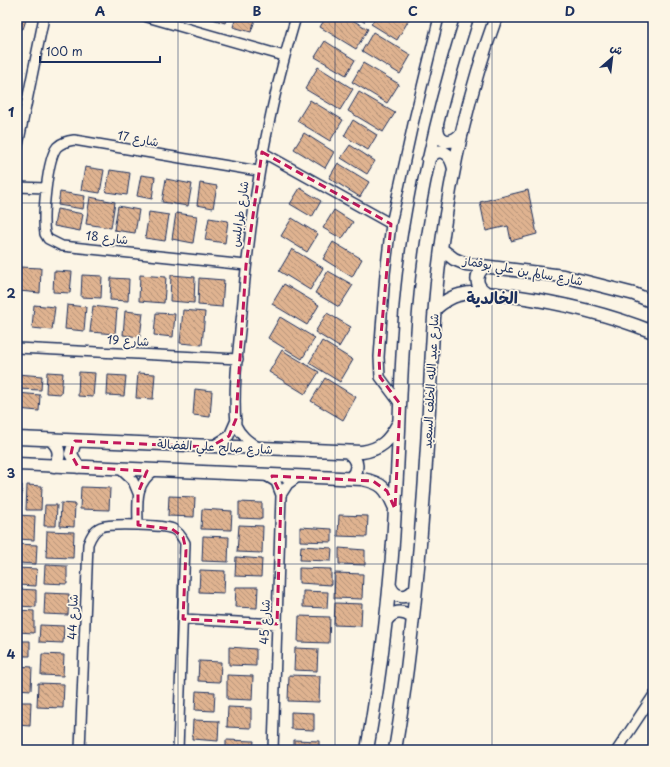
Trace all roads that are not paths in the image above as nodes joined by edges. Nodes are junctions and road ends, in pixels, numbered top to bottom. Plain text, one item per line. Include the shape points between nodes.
1 (44, 17) edge
2 (147, 17) edge
3 (296, 17) edge
4 (439, 17) edge
5 (467, 17) edge
6 (496, 17) edge
7 (284, 56) junction
8 (19, 123) edge
9 (437, 124) junction
10 (462, 133) junction
11 (17, 150) edge
12 (262, 152) junction
13 (428, 160) junction
14 (454, 168) junction
15 (258, 171) junction
16 (17, 187) edge
17 (46, 188) junction
18 (391, 224) junction
19 (440, 249) junction
20 (246, 264) junction
21 (484, 267) junction
22 (485, 292) junction
23 (653, 302) edge
24 (435, 309) junction
25 (653, 332) edge
26 (17, 348) edge
27 (238, 359) junction
28 (400, 404) junction
29 (236, 419) junction
30 (399, 421) junction
31 (17, 438) edge
32 (51, 440) junction
33 (75, 441) junction
34 (210, 447) junction
35 (261, 449) junction
36 (349, 453) junction
37 (17, 464) edge
38 (54, 466) junction
39 (78, 467) junction
40 (120, 469) junction
41 (154, 471) junction
42 (266, 476) junction
43 (298, 477) junction
44 (351, 478) junction
45 (138, 493) junction
46 (281, 495) junction
47 (395, 509) junction
48 (138, 525) junction
49 (390, 586) junction
50 (414, 589) junction
51 (412, 617) junction
52 (183, 619) junction
53 (386, 621) junction
54 (277, 624) junction
55 (653, 696) edge
56 (80, 750) edge
57 (178, 750) edge
58 (273, 750) edge
59 (368, 750) edge
60 (395, 750) edge
61 (617, 750) edge

1 - 8 street
2 - 7 street
3 - 7 street, شارع طرابلس
4 - 18 street
5 - 9 main road
6 - 10 main road, شارع عبد الله الخلف السعيد
7 - 12 street, شارع طرابلس
8 - 11 street
9 - 10 main road via 437,132 441,139 449,142 457,140
9 - 13 main road
10 - 14 main road, شارع عبد الله الخلف السعيد
12 - 15 street, شارع طرابلس
12 - 18 street
13 - 14 main road via 432,155 443,152 449,154
13 - 28 main road via 414,239
14 - 19 main road, شارع عبد الله الخلف السعيد
15 - 17 street, شارع 17 via 74,140 65,141 56,148
15 - 20 street, شارع طرابلس
16 - 17 street
17 - 20 street, شارع 18 via 45,234 48,239 62,246
18 - 28 street via 379,357 380,377
19 - 21 main road, شارع سالم بن علي بوقماز via 460,261
19 - 24 main road, شارع عبد الله الخلف السعيد
20 - 27 street, شارع طرابلس
21 - 22 main road via 477,276 480,289
21 - 23 main road, شارع سالم بن علي بوقماز via 562,276 634,294
22 - 24 main road, شارع سالم بن علي بوقماز via 458,295
22 - 25 main road, شارع سالم بن علي بوقماز via 554,302 621,319
24 - 50 main road, شارع عبد الله الخلف السعيد via 420,544
26 - 27 street, شارع 19
27 - 29 street, شارع طرابلس
28 - 30 main road
29 - 34 street, شارع طرابلس via 229,436
29 - 35 street, شارع طرابلس via 240,432
30 - 36 main road, شارع صالح علي الفضالة via 388,441 381,446
30 - 47 main road
31 - 32 main road, شارع صالح علي الفضالة
32 - 33 main road, شارع صالح علي الفضالة
32 - 38 main road via 59,452
33 - 34 main road, شارع صالح علي الفضالة
33 - 39 main road via 71,454
34 - 35 main road, شارع صالح علي الفضالة
35 - 36 main road, شارع صالح علي الفضالة
36 - 44 main road via 357,465
37 - 38 main road
38 - 39 main road
39 - 40 main road
40 - 41 main road
40 - 45 street via 133,481
41 - 42 main road
41 - 45 street via 142,482
42 - 43 main road
42 - 46 street via 276,482
43 - 44 main road
43 - 46 street via 288,484
44 - 47 main road via 380,484
45 - 48 street
46 - 54 street, شارع 45
47 - 49 main road
48 - 52 street, شارع 44 via 172,529 183,537 186,550
48 - 56 street, شارع 44 via 102,526 93,533 88,544
49 - 50 main road via 394,593 401,597 409,595
49 - 53 main road
50 - 51 main road, شارع عبد الله الخلف السعيد
51 - 53 main road via 397,612
51 - 60 main road, شارع عبد الله الخلف السعيد
52 - 54 street
52 - 57 street, شارع 44
53 - 59 main road
54 - 58 street, شارع 45
55 - 61 street

